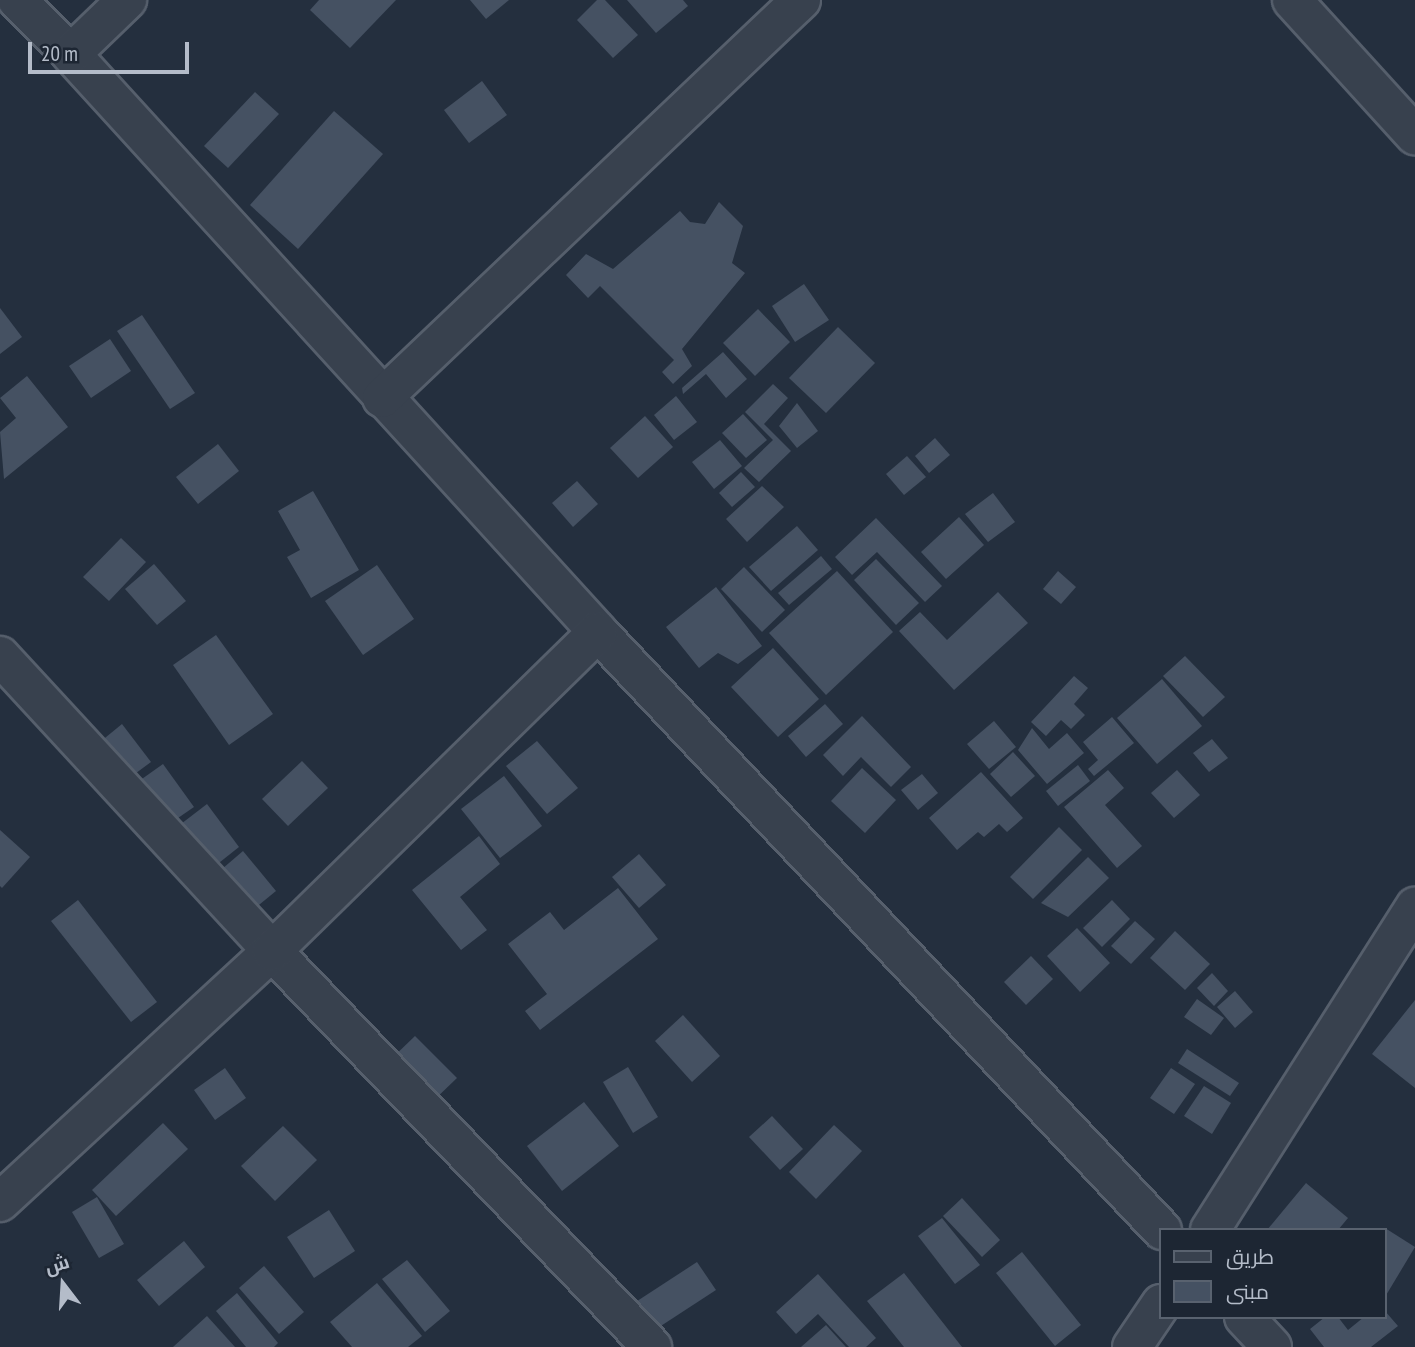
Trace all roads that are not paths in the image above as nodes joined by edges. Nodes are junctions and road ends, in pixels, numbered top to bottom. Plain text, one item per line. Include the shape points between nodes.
1 (17, 0) edge
2 (127, 0) edge
3 (801, 0) edge
4 (1292, 0) edge
5 (71, 54) junction
6 (1415, 135) edge
7 (382, 398) junction
8 (598, 632) junction
9 (0, 656) edge
10 (1415, 907) edge
11 (272, 951) junction
12 (0, 1202) edge
13 (1160, 1228) edge
14 (1211, 1228) edge
15 (1160, 1305) edge
16 (1246, 1319) edge
17 (652, 1347) edge
18 (1132, 1347) edge
19 (1272, 1347) edge

1 - 5 street
2 - 5 street
3 - 7 street
4 - 6 street
5 - 7 street
7 - 8 street
8 - 11 street
8 - 13 street
9 - 11 street
10 - 14 street
11 - 12 street
11 - 17 street
15 - 18 street
16 - 19 street

